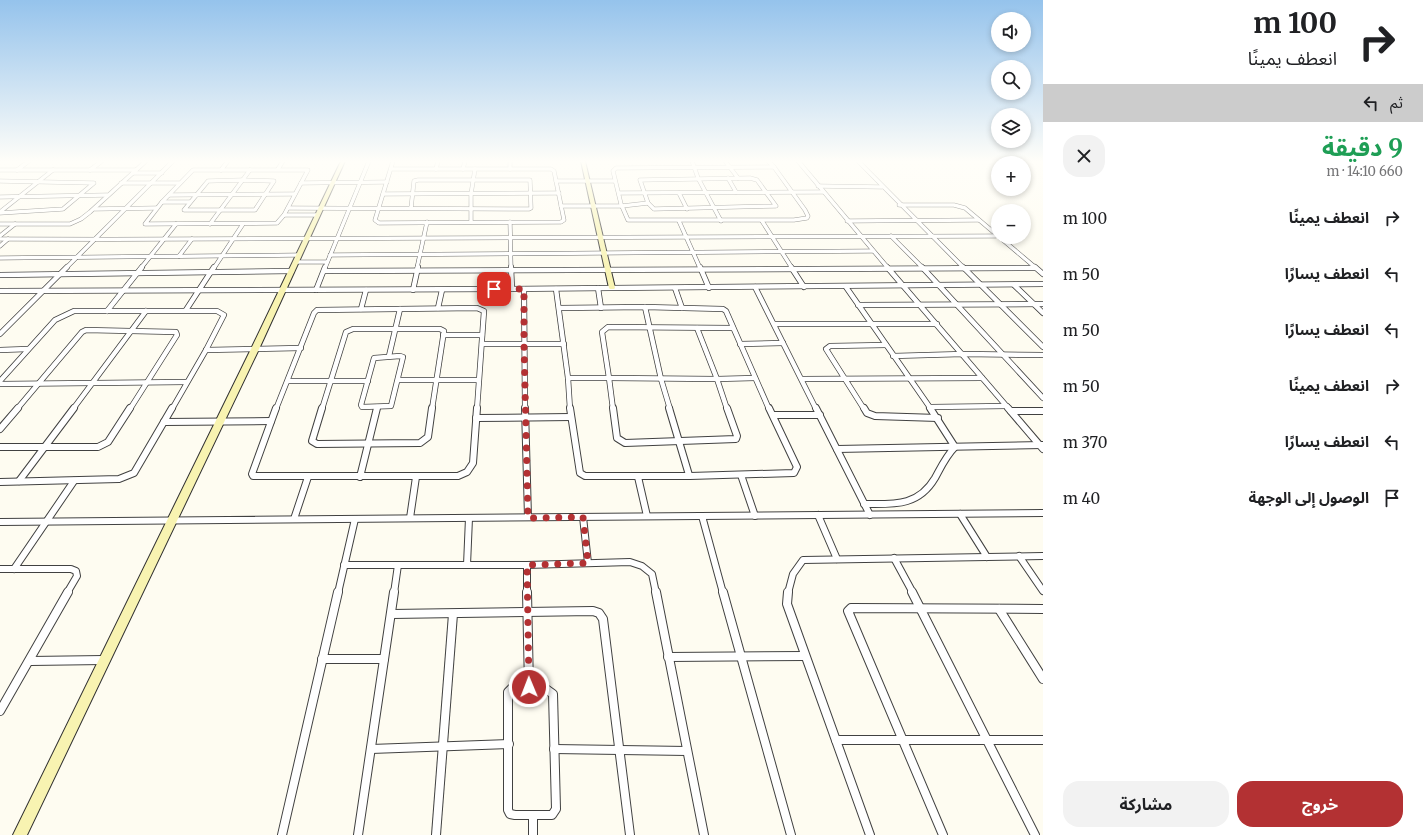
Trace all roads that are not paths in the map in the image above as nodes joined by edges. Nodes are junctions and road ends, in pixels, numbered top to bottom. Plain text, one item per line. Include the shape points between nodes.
1 (15, 200) edge
2 (75, 200) edge
3 (103, 200) edge
4 (135, 200) edge
5 (227, 200) edge
6 (261, 200) edge
7 (292, 200) edge
8 (325, 200) edge
9 (352, 200) edge
10 (382, 200) edge
11 (411, 200) edge
12 (471, 200) edge
13 (531, 200) edge
14 (560, 200) edge
15 (592, 200) edge
16 (621, 200) edge
17 (647, 200) edge
18 (682, 200) edge
19 (710, 200) edge
20 (771, 200) edge
21 (798, 200) edge
22 (830, 200) edge
23 (895, 200) edge
24 (162, 202) joint
25 (190, 202) joint
26 (648, 203) junction
27 (899, 204) junction
28 (561, 206) junction
29 (593, 206) junction
30 (622, 206) junction
31 (157, 208) junction
32 (288, 208) junction
33 (349, 208) junction
34 (380, 208) junction
35 (410, 208) junction
36 (714, 208) junction
37 (95, 209) junction
38 (126, 209) junction
39 (470, 209) junction
40 (687, 209) junction
41 (219, 210) junction
42 (0, 212) edge
43 (320, 212) junction
44 (284, 215) junction
45 (979, 220) junction
46 (679, 221) junction
47 (721, 221) junction
48 (762, 221) junction
49 (847, 221) junction
50 (916, 221) junction
51 (427, 222) junction
52 (471, 222) junction
53 (510, 222) junction
54 (0, 224) edge
55 (16, 224) junction
56 (176, 224) junction
57 (210, 224) junction
58 (243, 224) junction
59 (991, 231) edge
60 (0, 236) edge
61 (770, 236) junction
62 (860, 236) junction
63 (892, 236) junction
64 (931, 236) junction
65 (991, 236) edge
66 (686, 237) junction
67 (510, 238) junction
68 (600, 238) junction
69 (0, 239) edge
70 (8, 239) junction
71 (95, 239) junction
72 (164, 239) junction
73 (192, 239) junction
74 (231, 239) junction
75 (336, 239) junction
76 (422, 239) junction
77 (306, 240) junction
78 (1006, 244) edge
79 (0, 246) edge
80 (873, 251) junction
81 (693, 252) junction
82 (781, 252) junction
83 (603, 253) junction
84 (420, 254) junction
85 (510, 254) junction
86 (221, 255) junction
87 (330, 255) junction
88 (151, 256) junction
89 (179, 256) junction
90 (0, 258) edge
91 (77, 258) junction
92 (298, 259) junction
93 (327, 262) junction
94 (700, 268) junction
95 (792, 268) junction
96 (888, 268) junction
97 (923, 268) junction
98 (963, 268) junction
99 (1035, 268) junction
100 (607, 269) junction
101 (417, 270) junction
102 (511, 270) junction
103 (292, 271) junction
104 (324, 271) junction
105 (138, 272) junction
106 (210, 272) junction
107 (60, 274) junction
108 (1043, 274) edge
109 (0, 275) edge
110 (1043, 284) edge
111 (940, 285) junction
112 (980, 285) junction
113 (1014, 285) junction
114 (846, 286) junction
115 (904, 286) junction
116 (755, 287) junction
117 (804, 287) junction
118 (598, 288) junction
119 (612, 288) junction
120 (676, 288) junction
121 (709, 288) junction
122 (512, 289) junction
123 (524, 289) junction
124 (556, 289) junction
125 (283, 290) junction
126 (316, 290) junction
127 (366, 290) junction
128 (413, 290) junction
129 (442, 290) junction
130 (0, 291) edge
131 (42, 291) junction
132 (123, 291) junction
133 (199, 291) junction
134 (955, 304) junction
135 (999, 304) junction
136 (1033, 304) junction
137 (1043, 304) edge
138 (858, 305) junction
139 (919, 305) junction
140 (645, 307) junction
141 (438, 308) junction
142 (560, 308) junction
143 (601, 308) junction
144 (682, 308) junction
145 (361, 309) junction
146 (400, 309) junction
147 (186, 310) junction
148 (107, 311) junction
149 (146, 311) junction
150 (1043, 313) edge
151 (774, 324) junction
152 (872, 324) junction
153 (937, 324) junction
154 (649, 328) junction
155 (697, 328) junction
156 (733, 328) junction
157 (396, 329) junction
158 (131, 331) junction
159 (0, 334) edge
160 (443, 335) junction
161 (482, 335) junction
162 (783, 343) junction
163 (482, 344) junction
164 (524, 344) junction
165 (564, 344) junction
166 (740, 344) junction
167 (886, 346) junction
168 (1043, 347) edge
169 (301, 348) junction
170 (28, 349) junction
171 (255, 349) junction
172 (0, 350) edge
173 (206, 350) junction
174 (962, 354) junction
175 (1002, 355) junction
176 (1043, 355) edge
177 (389, 356) junction
178 (893, 356) junction
179 (568, 378) junction
180 (607, 378) junction
181 (755, 378) junction
182 (982, 378) junction
183 (661, 379) junction
184 (717, 379) junction
185 (802, 379) junction
186 (845, 379) junction
187 (911, 379) junction
188 (399, 380) junction
189 (436, 380) junction
190 (478, 380) junction
191 (0, 381) edge
192 (288, 381) junction
193 (330, 381) junction
194 (368, 381) junction
195 (92, 382) junction
196 (147, 382) junction
197 (187, 382) junction
198 (38, 383) junction
199 (0, 384) edge
200 (1043, 398) edge
201 (377, 407) junction
202 (931, 407) junction
203 (1009, 409) junction
204 (1043, 411) edge
205 (773, 415) junction
206 (820, 415) junction
207 (476, 418) junction
208 (526, 418) junction
209 (571, 418) junction
210 (938, 418) junction
211 (271, 421) junction
212 (164, 422) junction
213 (219, 422) junction
214 (0, 429) edge
215 (678, 442) junction
216 (367, 444) junction
217 (1042, 446) edge
218 (45, 447) junction
219 (956, 447) junction
220 (0, 448) edge
221 (836, 448) junction
222 (689, 475) junction
223 (741, 475) junction
224 (638, 476) junction
225 (308, 477) junction
226 (360, 477) junction
227 (416, 477) junction
228 (74, 481) junction
229 (0, 482) edge
230 (19, 482) junction
231 (864, 504) junction
232 (1043, 513) edge
233 (960, 514) junction
234 (818, 515) junction
235 (870, 515) junction
236 (647, 516) junction
237 (702, 516) junction
238 (755, 516) junction
239 (583, 517) junction
240 (410, 518) junction
241 (469, 518) junction
242 (528, 518) junction
243 (294, 519) junction
244 (355, 519) junction
245 (0, 522) edge
246 (46, 522) junction
247 (171, 522) junction
248 (1019, 556) junction
249 (1043, 556) edge
250 (988, 557) junction
251 (894, 558) junction
252 (837, 560) junction
253 (588, 563) junction
254 (344, 565) junction
255 (398, 565) junction
256 (467, 565) junction
257 (527, 565) junction
258 (0, 569) edge
259 (14, 569) junction
260 (1043, 592) edge
261 (921, 608) junction
262 (998, 608) junction
263 (1043, 610) edge
264 (527, 612) junction
265 (392, 614) junction
266 (454, 614) junction
267 (741, 655) junction
268 (805, 656) junction
269 (668, 657) junction
270 (322, 659) junction
271 (384, 659) junction
272 (104, 660) junction
273 (30, 661) junction
274 (1043, 679) edge
275 (529, 687) junction
276 (0, 711) edge
277 (986, 739) junction
278 (836, 740) junction
279 (902, 740) junction
280 (1043, 740) edge
281 (509, 744) junction
282 (443, 745) junction
283 (371, 749) junction
284 (554, 749) junction
285 (620, 750) junction
286 (687, 751) junction
287 (533, 815) junction
288 (20, 835) edge
289 (282, 835) edge
290 (358, 835) edge
291 (436, 835) edge
292 (533, 835) edge
293 (630, 835) edge
294 (704, 835) edge
295 (791, 835) edge
296 (870, 835) edge
297 (943, 835) edge
298 (1035, 835) edge

1 - 42 street
2 - 42 street via 61,210
3 - 37 street
4 - 38 street
5 - 41 street
6 - 41 street via 255,210
7 - 32 street
8 - 43 street
9 - 33 street
10 - 34 street
11 - 35 street
12 - 39 street
13 - 39 street via 529,209
14 - 28 street
15 - 29 street
16 - 30 street
17 - 26 street
18 - 40 street
19 - 36 street
20 - 36 street via 776,206
21 - 48 street via 807,218
22 - 49 street
23 - 27 street
24 - 25 street
24 - 31 street
25 - 41 street via 185,210
26 - 30 street
26 - 40 street via 654,209
27 - 45 street via 958,206 965,208
27 - 50 street
28 - 29 street
28 - 53 street via 564,220 562,222
29 - 30 street
29 - 68 street
30 - 46 street via 628,220
31 - 38 street
31 - 56 street via 146,224
32 - 43 street
32 - 44 street
33 - 34 street
33 - 43 street
33 - 75 street
34 - 35 street
34 - 51 street via 375,220 379,223
35 - 39 street
36 - 40 street
36 - 47 street
37 - 38 street
37 - 55 street via 70,224
38 - 71 street
39 - 52 street
41 - 57 street
43 - 44 street
43 - 77 street
44 - 58 street via 277,223
45 - 50 street
45 - 59 street
46 - 47 street
46 - 66 street
47 - 48 street
48 - 61 street
49 - 50 street
49 - 62 street
50 - 64 street
51 - 52 street
51 - 76 street
52 - 53 street
53 - 67 street
54 - 55 street
55 - 60 street
56 - 57 street
56 - 72 street
57 - 58 street
58 - 74 street
61 - 62 street
61 - 66 street
61 - 82 street
62 - 63 street
62 - 80 street
63 - 64 street
63 - 97 street
64 - 65 street
64 - 98 street
66 - 68 street
66 - 81 street
67 - 68 street
67 - 76 street
67 - 85 street
68 - 83 street
69 - 70 street
70 - 71 street
70 - 79 street
71 - 72 street
71 - 91 street
72 - 73 street
72 - 88 street
73 - 74 street
73 - 89 street
74 - 77 street
74 - 86 street
75 - 76 street
75 - 77 street
75 - 87 street
76 - 84 street
77 - 92 street
78 - 99 street
80 - 82 street
80 - 96 street
81 - 82 street
81 - 83 street
81 - 94 street
82 - 95 street
83 - 85 street
83 - 100 street
84 - 85 street
84 - 87 street
84 - 101 street
85 - 102 street
86 - 89 street
86 - 92 street
86 - 106 street
87 - 93 street
88 - 89 street
88 - 91 street
88 - 105 street
90 - 91 street
91 - 107 street
92 - 93 street
92 - 103 street
93 - 104 street
94 - 95 street
94 - 100 street
94 - 121 street
95 - 96 street
95 - 117 street
96 - 97 street
96 - 115 street
97 - 98 street
97 - 111 street
98 - 99 street
98 - 112 street
99 - 108 street
100 - 102 street
100 - 119 street
101 - 102 street
101 - 104 street
101 - 128 street
102 - 122 street
103 - 106 street
103 - 125 street
104 - 126 street
105 - 106 street
105 - 107 street
105 - 132 street
106 - 133 street
107 - 109 street
107 - 131 street
110 - 113 street
111 - 112 street
111 - 115 street
111 - 134 street
112 - 113 street
112 - 135 street
113 - 136 street
114 - 115 street
114 - 117 street
114 - 138 street
115 - 139 street
116 - 117 street
116 - 121 street
116 - 151 street
118 - 119 street
118 - 124 street
118 - 143 street
119 - 120 street
120 - 121 street
120 - 144 street
122 - 123 street
122 - 129 street
123 - 124 street
123 - 164 street
124 - 142 street
125 - 126 street
125 - 133 street
125 - 171 street
126 - 127 street
127 - 128 street
127 - 145 street
128 - 129 street
129 - 141 street
130 - 131 street
131 - 132 street
131 - 159 street
132 - 133 street
132 - 148 street
133 - 147 street
134 - 135 street
134 - 139 street
134 - 175 street
135 - 136 street
135 - 168 street
136 - 137 street
136 - 150 street
138 - 139 street
138 - 152 street
139 - 153 street
140 - 143 street
140 - 144 street
140 - 154 street
141 - 146 street
141 - 161 street via 481,309 484,311
142 - 143 street
142 - 165 street
144 - 156 street via 723,309
145 - 146 street
145 - 169 street via 317,310
146 - 157 street
147 - 149 street
147 - 173 street via 217,311 224,315
148 - 149 street
148 - 170 street via 74,311 65,314 55,320
149 - 158 street
151 - 152 street
151 - 162 street
152 - 153 street
152 - 167 street
153 - 174 street
154 - 155 street
154 - 180 street via 604,329 602,332
154 - 183 street
155 - 156 street
155 - 184 street
156 - 166 street
157 - 160 street via 440,329 444,331
157 - 177 street
157 - 193 street via 346,332
158 - 195 street
158 - 196 street via 173,331 177,335
158 - 198 street via 82,332
160 - 161 street
160 - 189 street
161 - 163 street
162 - 166 street
162 - 185 street
163 - 164 street
163 - 190 street
164 - 165 street
164 - 208 street
165 - 179 street
166 - 181 street
167 - 178 street
167 - 186 street via 826,347
169 - 171 street
169 - 192 street
170 - 172 street
170 - 191 street
171 - 173 street
171 - 213 street
173 - 197 street
174 - 175 street
174 - 178 street
174 - 182 street
175 - 176 street
175 - 200 street
177 - 188 street via 403,357
177 - 194 street via 374,358
178 - 187 street
179 - 180 street
179 - 209 street
180 - 183 street
180 - 215 street via 617,438 620,442
181 - 184 street
181 - 205 street
182 - 187 street
182 - 203 street
183 - 184 street
183 - 215 street
184 - 215 street via 736,439
185 - 186 street
185 - 206 street
186 - 187 street
186 - 210 street via 870,415
187 - 202 street
188 - 189 street
188 - 201 street via 391,406
189 - 190 street
189 - 216 street via 426,440 420,443
190 - 207 street
192 - 193 street
192 - 211 street
193 - 194 street
193 - 216 street via 312,441 317,444
194 - 201 street via 361,405
195 - 196 street
195 - 198 street
195 - 218 street
196 - 197 street
196 - 218 street via 104,445
197 - 212 street
198 - 199 street
198 - 214 street
201 - 216 street
202 - 203 street
202 - 210 street
203 - 204 street
203 - 217 street
205 - 206 street
205 - 223 street via 797,467 796,471
206 - 221 street
207 - 208 street
207 - 227 street via 473,463 467,472 458,476
208 - 209 street
208 - 242 street
209 - 224 street via 580,474
210 - 219 street
211 - 213 street
211 - 225 street via 253,476
212 - 213 street
212 - 228 street via 134,473 119,479
213 - 247 street
215 - 222 street
216 - 226 street
217 - 219 street
218 - 220 street
218 - 230 street
219 - 221 street
219 - 231 street via 944,459 927,492 918,499 905,503
221 - 231 street
222 - 223 street
222 - 224 street
223 - 238 street
224 - 236 street
225 - 226 street
225 - 243 street
226 - 227 street
227 - 240 street
228 - 230 street
228 - 246 street
229 - 230 street
231 - 235 street
232 - 233 street
233 - 235 street
233 - 250 street
234 - 235 street
234 - 238 street
234 - 252 street
236 - 237 street
236 - 239 street
237 - 238 street
237 - 267 street
239 - 242 street
239 - 253 street
240 - 241 street
240 - 244 street
241 - 242 street
241 - 256 street
243 - 244 street
243 - 247 street
244 - 254 street
245 - 246 street
246 - 247 street
246 - 259 street
247 - 272 street
248 - 249 street
248 - 250 street
248 - 260 street
250 - 251 street
251 - 252 street
251 - 261 street
252 - 268 street via 803,560 796,566 787,604
253 - 257 street
253 - 269 street via 630,562 638,564 652,574
254 - 255 street
254 - 270 street
255 - 256 street
255 - 265 street
256 - 257 street
257 - 264 street
258 - 259 street
259 - 273 street via 71,569 77,576
261 - 262 street
261 - 277 street
261 - 279 street via 851,608 848,611
262 - 263 street
262 - 274 street
264 - 266 street
264 - 275 street
264 - 285 street via 599,613 603,619
265 - 266 street
265 - 271 street
266 - 282 street
267 - 268 street
267 - 269 street
267 - 295 street
268 - 278 street
269 - 286 street
270 - 271 street
270 - 289 street
271 - 283 street
272 - 273 street
272 - 288 street
273 - 276 street
275 - 281 street via 512,688 508,692
275 - 284 street via 547,689 553,694
277 - 279 street
277 - 280 street
277 - 298 street
278 - 279 street
278 - 296 street
279 - 297 street
281 - 282 street
281 - 287 street via 508,810 510,814
282 - 283 street
282 - 291 street
283 - 290 street
284 - 285 street
284 - 287 street via 556,809 552,815
285 - 286 street
285 - 293 street
286 - 294 street
287 - 292 street

